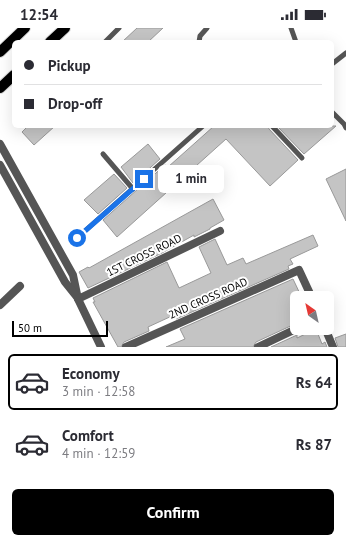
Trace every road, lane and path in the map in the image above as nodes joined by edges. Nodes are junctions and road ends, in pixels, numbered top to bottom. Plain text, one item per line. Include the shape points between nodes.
1 (25, 28) edge
2 (65, 28) edge
3 (119, 28) edge
4 (207, 28) edge
5 (291, 28) edge
6 (12, 40) edge
7 (12, 40) edge
8 (52, 40) edge
9 (107, 40) edge
10 (199, 40) edge
11 (295, 40) edge
12 (0, 52) edge
13 (346, 53) edge
14 (334, 62) edge
15 (12, 77) edge
16 (0, 88) edge
17 (334, 114) edge
18 (345, 125) edge
19 (201, 128) edge
20 (274, 128) edge
21 (0, 144) edge
22 (103, 154) dead end
23 (302, 158) dead end
24 (0, 165) edge
25 (132, 189) junction
26 (220, 231) dead end
27 (77, 238) dead end
28 (20, 286) dead end
29 (309, 291) edge
30 (78, 299) junction
31 (0, 304) edge
32 (290, 332) edge
33 (328, 335) edge
34 (101, 347) edge
35 (126, 347) edge
36 (258, 347) edge
37 (334, 347) edge

1 - 7 main road
2 - 8 main road
3 - 9 lane
4 - 10 lane
5 - 11 lane
6 - 12 main road
13 - 14 lane
15 - 16 main road
17 - 18 lane
19 - 25 lane
20 - 23 lane
21 - 30 street via 73,275
22 - 25 lane
24 - 30 street via 65,282
25 - 27 lane
26 - 30 street, 1ST CROSS ROAD
28 - 31 street
29 - 35 street, 2ND CROSS ROAD via 299,270
30 - 34 street
32 - 36 street
33 - 37 street

